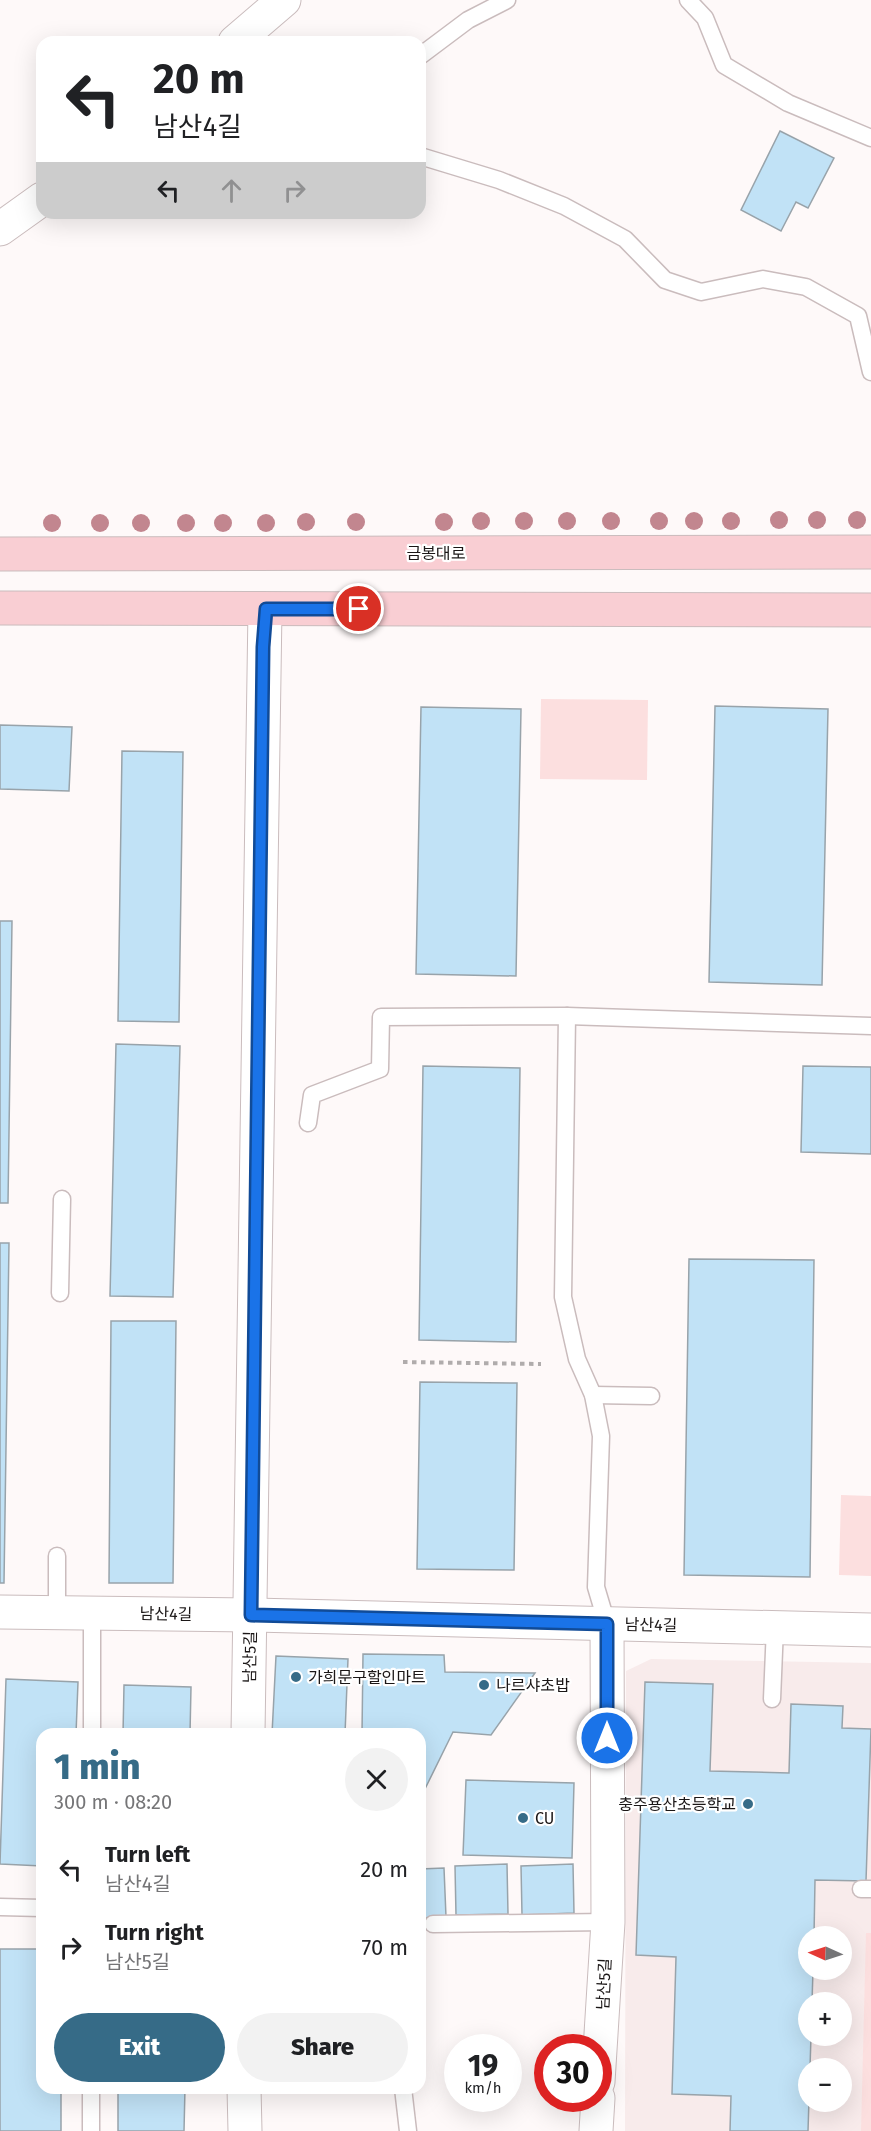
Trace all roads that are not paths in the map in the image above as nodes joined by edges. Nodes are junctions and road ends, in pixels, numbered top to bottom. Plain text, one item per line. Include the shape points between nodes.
1 (284, 0) edge
2 (507, 0) edge
3 (688, 0) edge
4 (243, 36) edge
5 (426, 52) edge
6 (871, 138) edge
7 (426, 158) edge
8 (36, 203) edge
9 (0, 229) edge
10 (871, 372) edge
11 (871, 552) edge
12 (0, 554) edge
13 (0, 608) edge
14 (266, 609) junction
15 (871, 610) edge
16 (567, 1016) junction
17 (871, 1026) edge
18 (308, 1124) dead end
19 (62, 1200) dead end
20 (60, 1293) dead end
21 (592, 1395) junction
22 (651, 1396) dead end
23 (57, 1556) dead end
24 (0, 1612) edge
25 (57, 1613) junction
26 (92, 1613) junction
27 (251, 1615) junction
28 (607, 1624) junction
29 (775, 1627) junction
30 (871, 1630) edge
31 (772, 1699) dead end
32 (92, 1728) edge
33 (248, 1728) edge
34 (0, 1907) edge
35 (36, 1908) edge
36 (608, 1922) junction
37 (433, 1924) dead end
38 (601, 2034) edge
39 (92, 2094) edge
40 (244, 2094) edge
41 (404, 2094) edge
42 (597, 2112) edge
43 (92, 2131) edge
44 (245, 2131) edge
45 (408, 2131) edge
46 (596, 2131) edge

1 - 4 street
2 - 5 lane via 468,20
3 - 6 lane via 705,18 724,65 788,103
7 - 10 lane via 499,180 564,206 626,239 666,279 701,292 763,279 806,287 858,315
8 - 9 street
11 - 12 street, 금봉대로
13 - 14 street
14 - 15 street
14 - 27 street, 남산5길
16 - 17 lane
16 - 18 lane via 381,1017 380,1069 312,1095
16 - 21 lane via 563,1297 577,1359
19 - 20 lane
21 - 22 lane
21 - 28 lane via 601,1436 596,1587
23 - 25 lane
24 - 25 street, 남산4길
25 - 26 street, 남산4길
26 - 27 street, 남산4길
26 - 32 lane
27 - 28 street, 남산4길
27 - 33 street, 남산5길
28 - 29 street, 남산4길
28 - 36 street, 남산5길
29 - 30 street, 남산4길
29 - 31 lane
34 - 35 lane
36 - 37 lane
36 - 38 street, 남산5길
39 - 43 lane
40 - 44 street
41 - 45 lane
42 - 46 street

